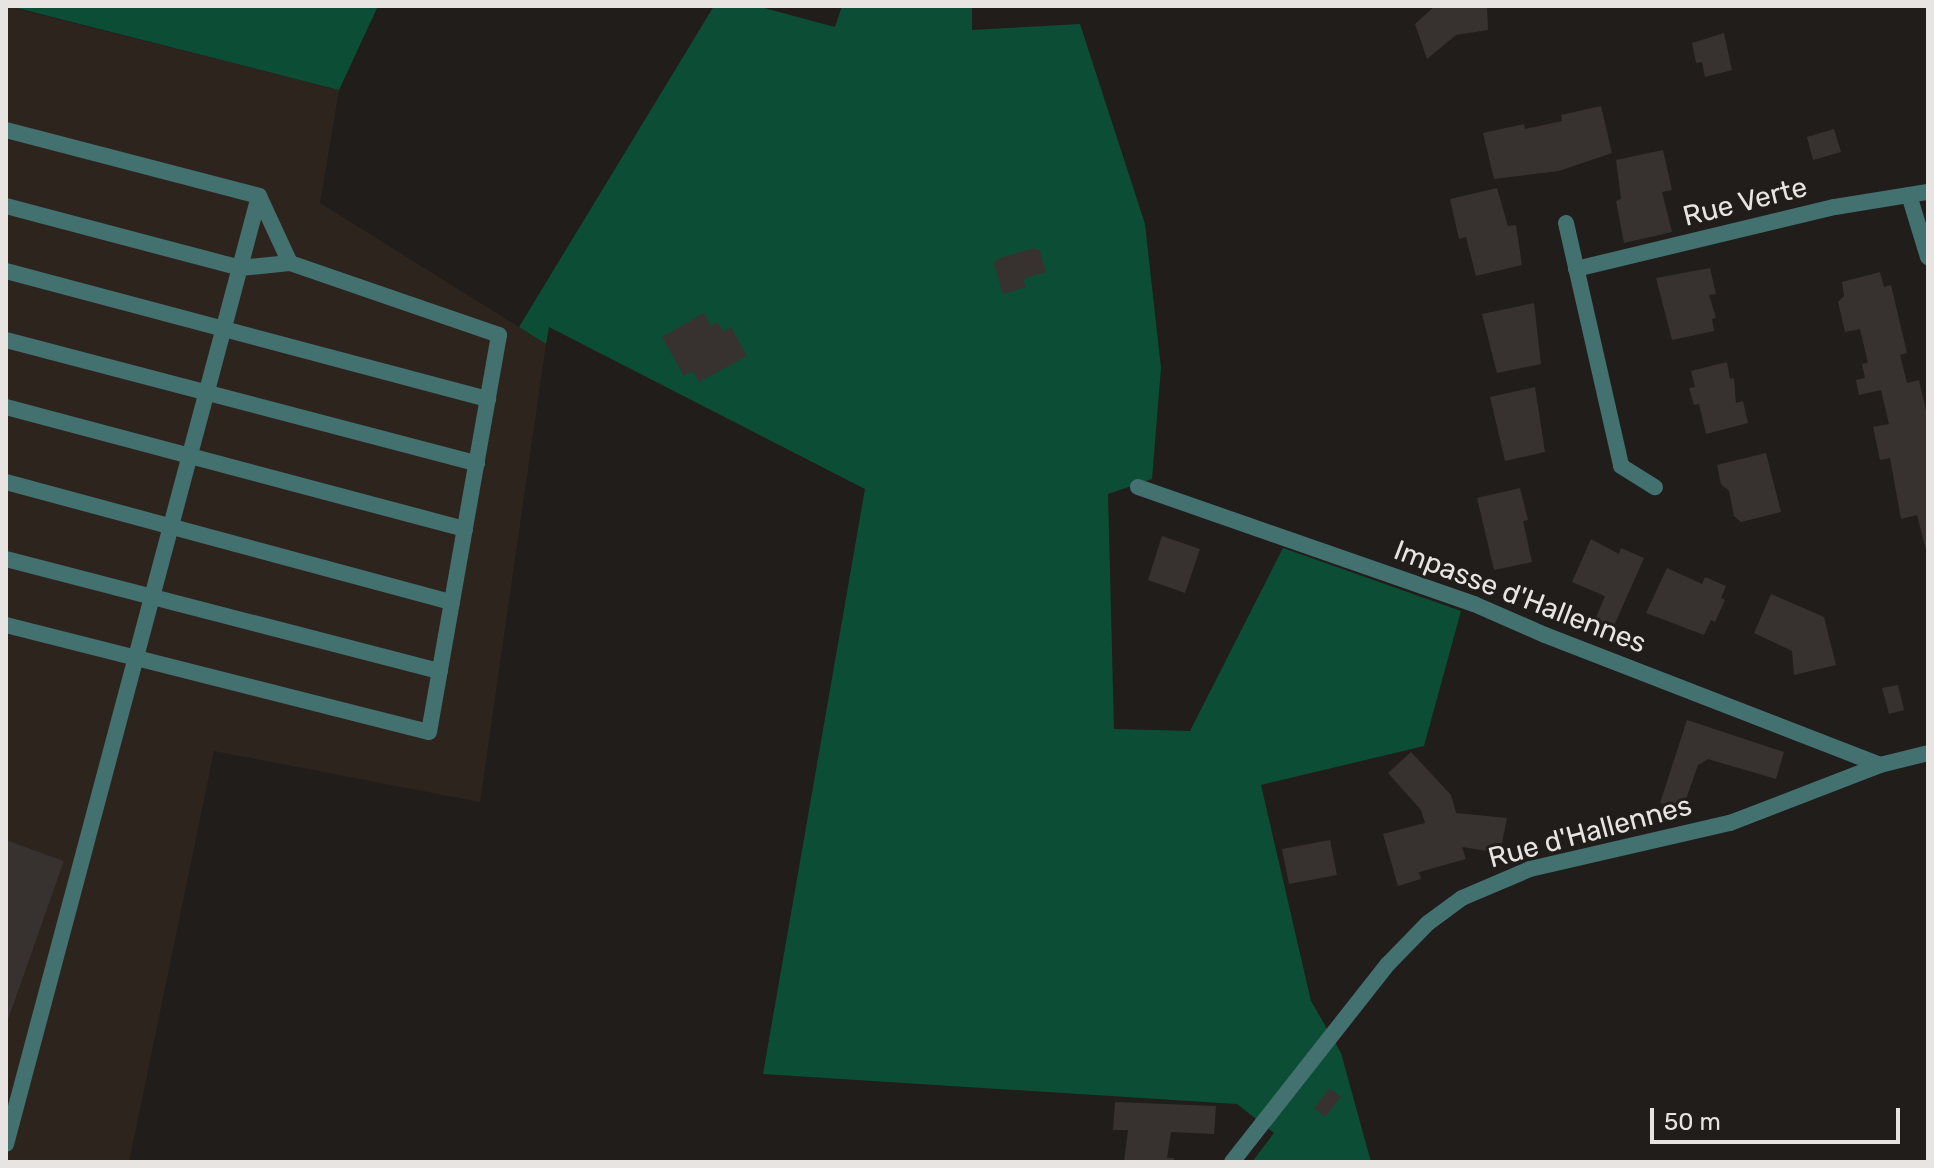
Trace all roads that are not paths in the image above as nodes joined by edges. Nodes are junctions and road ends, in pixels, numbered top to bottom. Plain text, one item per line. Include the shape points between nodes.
1 (6, 130) edge
2 (1928, 192) edge
3 (1909, 195) junction
4 (259, 196) junction
5 (6, 206) edge
6 (1566, 223) dead end
7 (1928, 257) edge
8 (290, 263) junction
9 (240, 268) junction
10 (1576, 269) junction
11 (6, 271) edge
12 (224, 329) junction
13 (6, 340) edge
14 (207, 393) junction
15 (488, 399) junction
16 (6, 407) edge
17 (191, 455) junction
18 (477, 464) junction
19 (6, 482) edge
20 (1138, 487) dead end
21 (1655, 487) dead end
22 (171, 527) junction
23 (465, 529) junction
24 (6, 559) edge
25 (153, 597) junction
26 (452, 602) junction
27 (6, 625) edge
28 (137, 658) junction
29 (440, 671) junction
30 (1928, 753) edge
31 (1880, 765) junction
32 (6, 1144) edge
33 (1232, 1162) edge

1 - 4 street
2 - 3 street, Rue Verte
3 - 7 street
3 - 10 street, Rue Verte via 1835,207
4 - 8 street
4 - 9 street
5 - 9 street
6 - 10 street
8 - 9 street
8 - 15 street via 499,335
9 - 12 street
10 - 21 street via 1621,466
11 - 12 street
12 - 14 street
12 - 15 street
13 - 14 street
14 - 17 street
14 - 18 street
15 - 18 street
16 - 17 street
17 - 22 street
17 - 23 street
18 - 23 street
19 - 22 street
20 - 31 street, Impasse d'Hallennes via 1453,596
22 - 25 street
22 - 26 street
23 - 26 street
24 - 25 street
25 - 28 street
25 - 29 street
26 - 29 street
27 - 28 street
28 - 29 street via 429,732
28 - 32 street
30 - 31 street, Rue d'Hallennes
31 - 33 street, Rue d'Hallennes via 1730,823 1530,869 1462,898 1388,964

